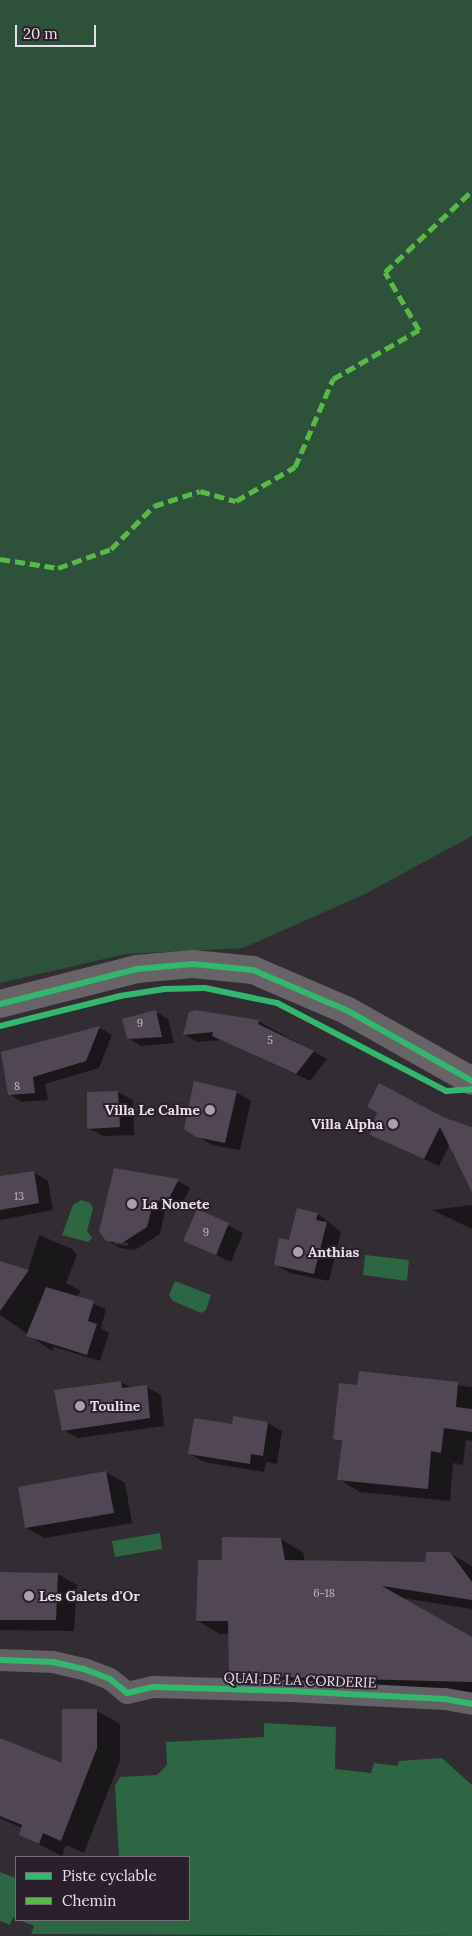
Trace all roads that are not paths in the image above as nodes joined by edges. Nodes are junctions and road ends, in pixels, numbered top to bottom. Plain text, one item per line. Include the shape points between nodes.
1 (0, 1004) edge
2 (472, 1081) edge
3 (0, 1660) edge
4 (472, 1704) edge

1 - 2 main road via 137,969 193,964 253,970 348,1011
3 - 4 street, QUAI DE LA CORDERIE via 53,1662 84,1669 110,1679 127,1693 154,1687 290,1691 445,1699

